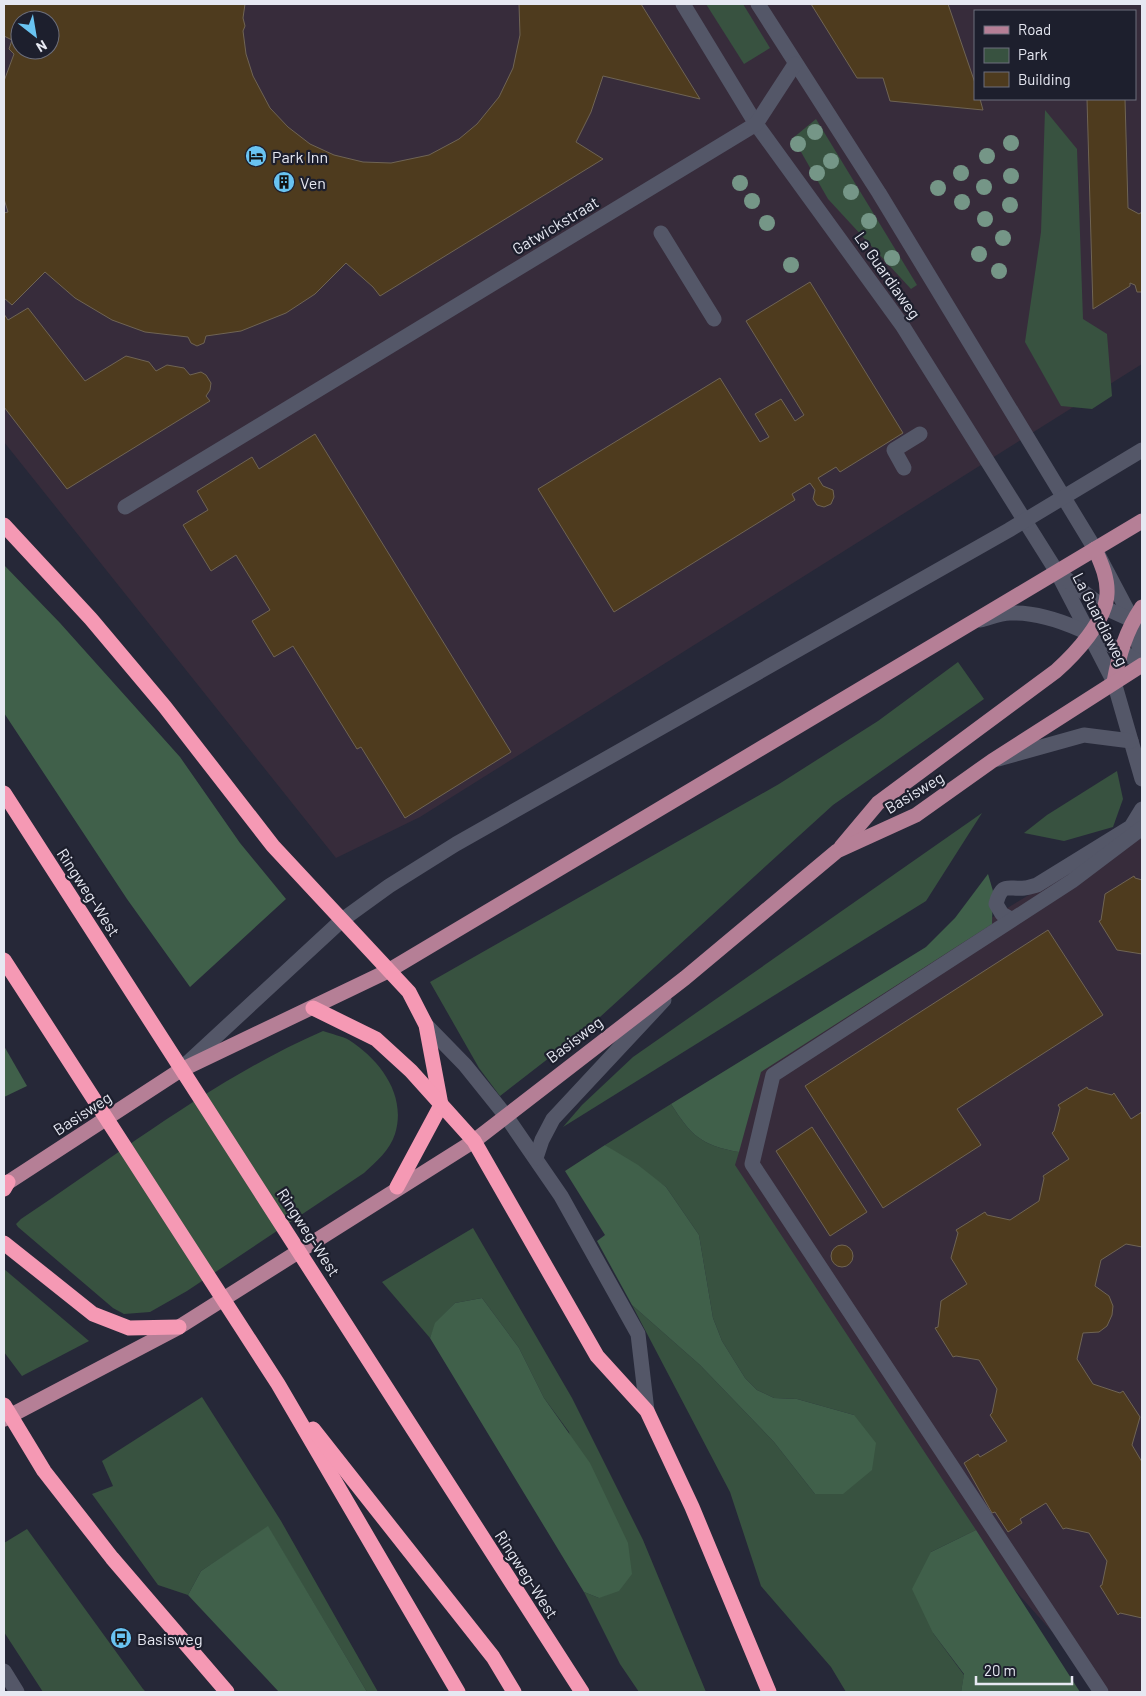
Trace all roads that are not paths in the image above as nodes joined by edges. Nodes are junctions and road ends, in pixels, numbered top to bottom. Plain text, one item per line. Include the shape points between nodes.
1 (683, 4) edge
2 (758, 4) edge
3 (796, 64) junction
4 (756, 124) junction
5 (661, 234) dead end
6 (714, 319) dead end
7 (920, 434) dead end
8 (1142, 450) edge
9 (904, 468) dead end
10 (1064, 496) junction
11 (125, 507) dead end
12 (1026, 520) junction
13 (1142, 522) edge
14 (4, 525) edge
15 (1095, 548) junction
16 (1057, 572) junction
17 (1103, 607) junction
18 (1142, 607) edge
19 (980, 620) junction
20 (1138, 622) edge
21 (1089, 633) junction
22 (1120, 650) junction
23 (1142, 663) edge
24 (1114, 682) junction
25 (1131, 741) junction
26 (992, 761) junction
27 (1142, 779) edge
28 (4, 793) edge
29 (1142, 809) edge
30 (1142, 828) edge
31 (837, 852) junction
32 (1011, 919) junction
33 (342, 920) junction
34 (4, 960) edge
35 (388, 971) junction
36 (685, 978) junction
37 (313, 1008) junction
38 (426, 1025) junction
39 (179, 1071) junction
40 (441, 1105) junction
41 (506, 1116) junction
42 (474, 1140) junction
43 (536, 1158) junction
44 (5, 1185) edge
45 (398, 1187) junction
46 (4, 1243) edge
47 (179, 1327) junction
48 (278, 1384) junction
49 (647, 1411) junction
50 (5, 1414) edge
51 (4, 1671) edge
52 (17, 1692) edge
53 (227, 1692) edge
54 (458, 1692) edge
55 (514, 1692) edge
56 (582, 1692) edge
57 (769, 1692) edge
58 (1101, 1692) edge

1 - 4 street, La Guardiaweg
2 - 3 street, La Guardiaweg
3 - 4 street, Gatwickstraat
3 - 10 street, La Guardiaweg via 879,193
4 - 11 street, Gatwickstraat
4 - 12 street, La Guardiaweg via 902,325
5 - 6 street
7 - 9 street via 894,450
8 - 10 street, Basisweg
10 - 12 street, Basisweg
10 - 15 street, La Guardiaweg
12 - 16 street, La Guardiaweg
12 - 33 street, Basisweg via 456,844
13 - 15 main road, Basisweg
14 - 33 highway via 91,619 165,707 273,846
15 - 16 main road, Basisweg
15 - 17 main road via 1105,574 1107,595
15 - 20 street, La Guardiaweg
16 - 17 street, La Guardiaweg
16 - 19 main road, Basisweg
16 - 21 street, La Guardiaweg
17 - 20 street, La Guardiaweg
17 - 21 main road
18 - 20 main road
19 - 21 street via 1010,613 1042,617
19 - 35 main road, Basisweg
20 - 22 main road
20 - 23 street, La Guardiaweg
21 - 22 street
21 - 24 street, La Guardiaweg
21 - 31 main road via 1075,654 1056,671 878,803
22 - 23 street
22 - 24 main road
23 - 24 main road, Basisweg
24 - 25 street, La Guardiaweg
24 - 26 main road, Basisweg
25 - 26 street via 1084,735
25 - 27 street, La Guardiaweg
26 - 31 main road, Basisweg via 916,815
28 - 56 highway, Ringweg-West
29 - 32 street via 1131,827 1037,885 1023,889 1010,886 999,893 996,904 1002,914
30 - 32 street via 1072,881
31 - 36 main road, Basisweg
32 - 58 street via 773,1075 752,1164
33 - 35 highway
33 - 39 street, Basisweg
34 - 48 highway
35 - 37 main road, Basisweg
35 - 38 highway via 408,992
36 - 41 main road, Basisweg
36 - 43 street via 558,1112
37 - 39 main road, Basisweg
37 - 40 highway via 376,1039
38 - 40 highway
38 - 41 street via 466,1066
39 - 44 main road, Basisweg
40 - 42 highway
40 - 45 highway
41 - 42 main road, Basisweg
41 - 43 street
42 - 45 main road, Basisweg
42 - 49 highway via 597,1356
43 - 49 street via 561,1196 638,1334
45 - 47 main road, Basisweg
46 - 47 highway via 93,1314 129,1328
47 - 50 main road, Basisweg
48 - 54 highway
48 - 55 highway via 493,1657
49 - 57 highway via 696,1516
50 - 53 highway via 44,1471 112,1558
51 - 52 street

